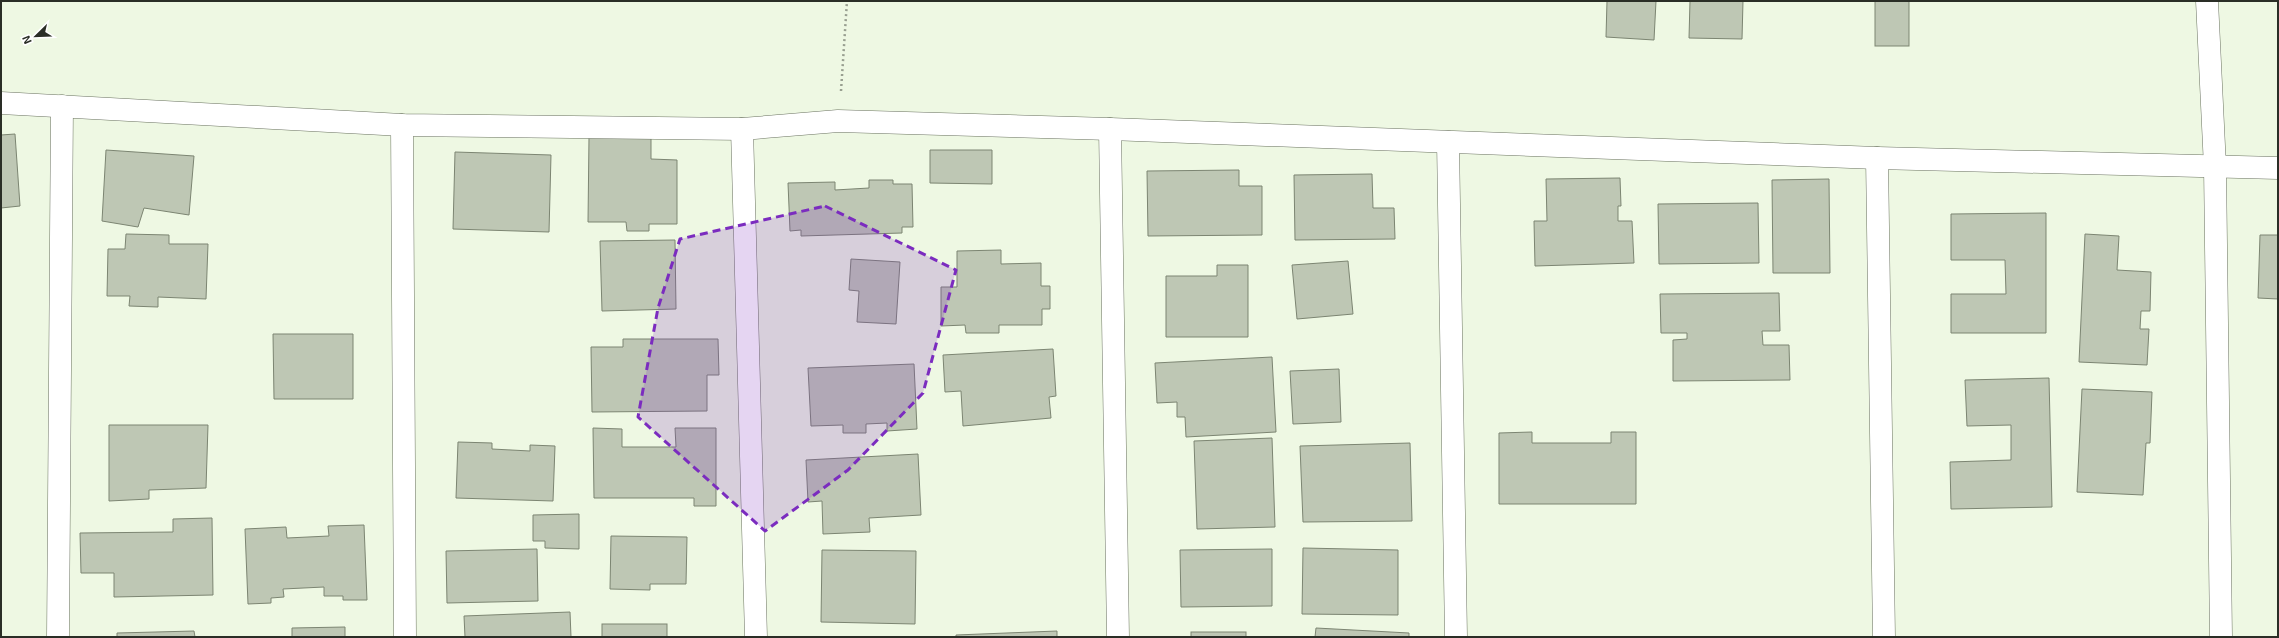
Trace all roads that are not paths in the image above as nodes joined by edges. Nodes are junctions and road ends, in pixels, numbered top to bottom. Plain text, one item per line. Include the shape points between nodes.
1 (2207, 1) edge
2 (1, 104) edge
3 (62, 106) junction
4 (402, 125) junction
5 (742, 129) junction
6 (1110, 129) junction
7 (1448, 142) junction
8 (1877, 158) junction
9 (2215, 167) junction
10 (2278, 168) edge
11 (58, 637) edge
12 (405, 637) edge
13 (756, 637) edge
14 (1118, 637) edge
15 (1456, 637) edge
16 (1884, 637) edge
17 (2221, 637) edge

1 - 9 street
2 - 3 street
3 - 4 street
3 - 11 street
4 - 5 street
4 - 12 street
5 - 6 street via 838,121
5 - 13 street
6 - 7 street
6 - 14 street
7 - 8 street
7 - 15 street
8 - 9 street
8 - 16 street
9 - 10 street
9 - 17 street

